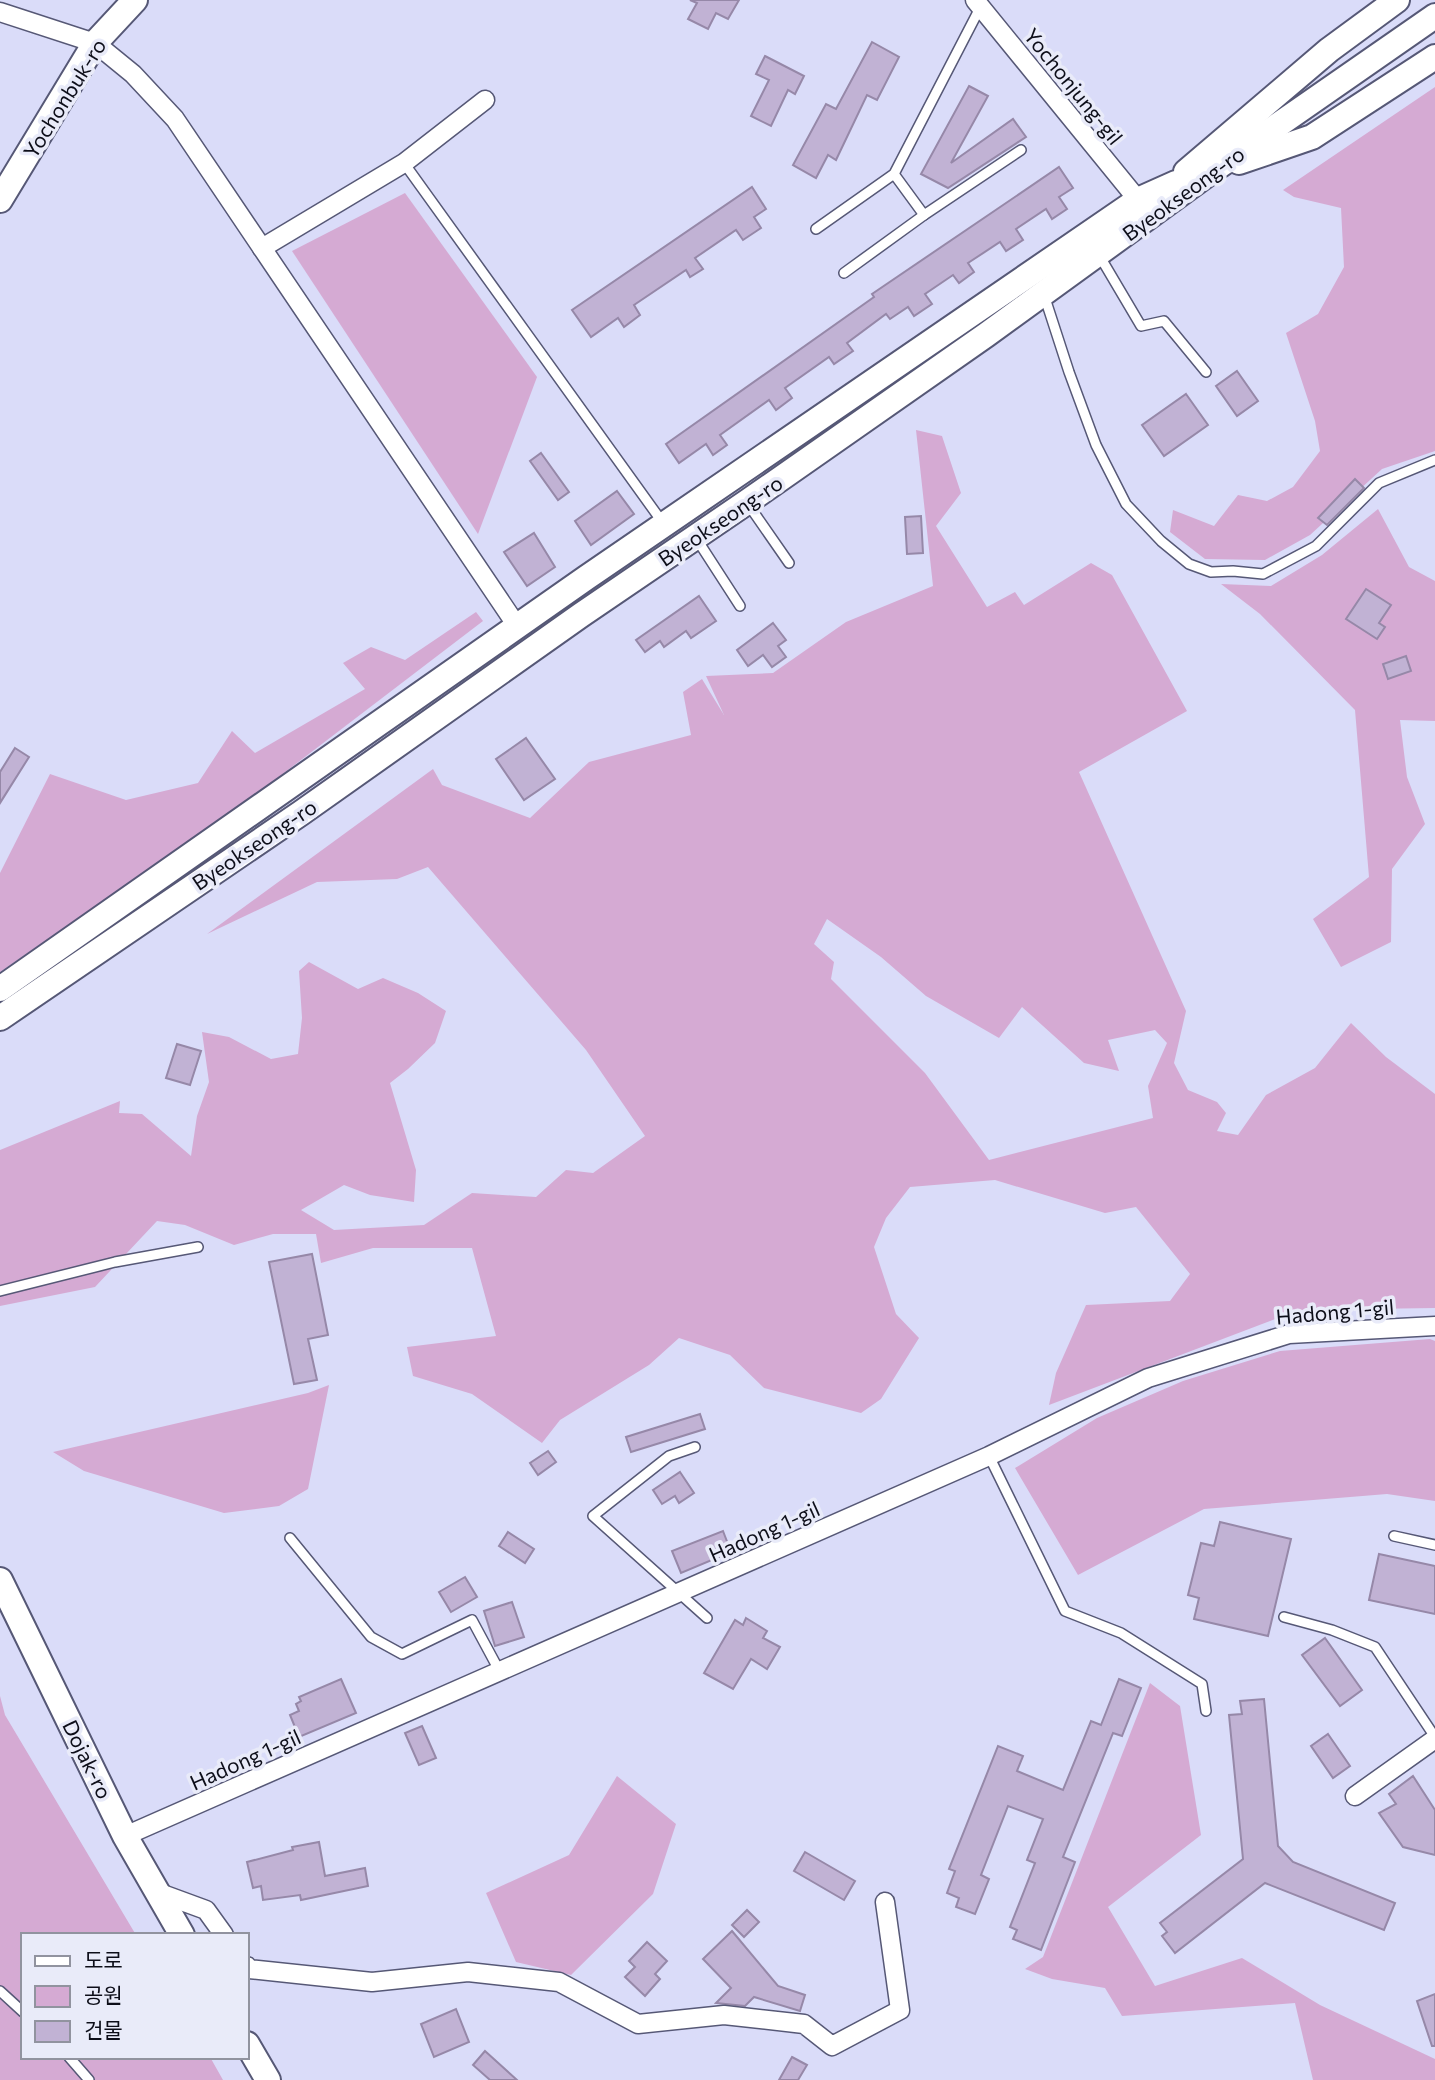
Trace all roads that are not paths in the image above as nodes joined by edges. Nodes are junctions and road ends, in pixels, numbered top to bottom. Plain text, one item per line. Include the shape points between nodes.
1 (135, 0) edge
2 (1397, 0) edge
3 (978, 3) edge
4 (1435, 3) edge
5 (0, 12) edge
6 (1435, 16) edge
7 (95, 43) junction
8 (1435, 57) edge
9 (485, 100) dead end
10 (1020, 150) dead end
11 (404, 163) junction
12 (1209, 173) junction
13 (894, 174) junction
14 (1166, 190) junction
15 (0, 200) edge
16 (1138, 200) junction
17 (924, 215) junction
18 (816, 229) dead end
19 (262, 248) junction
20 (1098, 254) junction
21 (844, 272) dead end
22 (1044, 293) junction
23 (1206, 372) dead end
24 (1435, 460) edge
25 (747, 502) junction
26 (664, 524) junction
27 (695, 537) junction
28 (789, 563) dead end
29 (740, 606) dead end
30 (517, 626) junction
31 (0, 989) edge
32 (0, 1018) edge
33 (198, 1247) dead end
34 (0, 1291) edge
35 (1435, 1326) edge
36 (695, 1447) dead end
37 (989, 1456) junction
38 (1394, 1536) dead end
39 (290, 1538) dead end
40 (1435, 1545) edge
41 (0, 1580) edge
42 (678, 1593) junction
43 (1284, 1617) dead end
44 (707, 1618) dead end
45 (500, 1672) junction
46 (1206, 1711) dead end
47 (1435, 1738) edge
48 (1355, 1796) dead end
49 (125, 1836) junction
50 (156, 1892) junction
51 (885, 1902) dead end
52 (181, 1933) edge
53 (223, 1933) edge
54 (248, 1968) edge
55 (0, 1990) edge
56 (21, 2010) edge
57 (248, 2046) edge
58 (71, 2059) edge
59 (89, 2080) edge
60 (268, 2080) edge

1 - 7 main road, Yochonbuk-ro
2 - 14 main road via 1329,50
3 - 13 lane
3 - 16 street, Yochonjung-gil
4 - 14 main road, Byeokseong-ro
5 - 7 street
6 - 12 main road, Byeokseong-ro
7 - 15 main road, Yochonbuk-ro
7 - 19 street via 133,74 175,119
8 - 12 main road via 1312,137
9 - 11 street
10 - 17 lane
11 - 19 street
11 - 26 lane
12 - 20 main road, Byeokseong-ro
13 - 17 lane
13 - 18 lane
14 - 16 main road, Byeokseong-ro
16 - 26 main road, Byeokseong-ro
17 - 21 lane
19 - 30 street
20 - 22 main road, Byeokseong-ro
20 - 23 lane via 1141,326 1164,321
22 - 24 lane via 1096,445 1126,504 1189,564 1211,572 1263,574 1317,546 1379,483
22 - 25 main road, Byeokseong-ro
25 - 27 main road, Byeokseong-ro
25 - 28 lane
26 - 30 main road, Byeokseong-ro
27 - 29 lane
27 - 32 main road, Byeokseong-ro
30 - 31 main road, Byeokseong-ro
33 - 34 lane
35 - 37 street, Hadong 1-gil via 1289,1334 1148,1378
36 - 42 lane via 668,1456 593,1516
37 - 42 street, Hadong 1-gil
37 - 46 lane via 1065,1611 1121,1633 1202,1685
38 - 40 lane
39 - 45 lane via 372,1637 402,1654 472,1620
41 - 49 main road, Dojak-ro
42 - 44 lane
42 - 45 street, Hadong 1-gil
43 - 47 lane via 1375,1647
45 - 49 street, Hadong 1-gil
47 - 48 street
49 - 50 main road, Dojak-ro
50 - 52 main road, Dojak-ro
50 - 53 street via 206,1910
51 - 54 street via 900,2010 832,2046 804,2024 724,2015 638,2024 559,1982 468,1972 372,1982
55 - 56 lane
57 - 60 main road
58 - 59 lane

